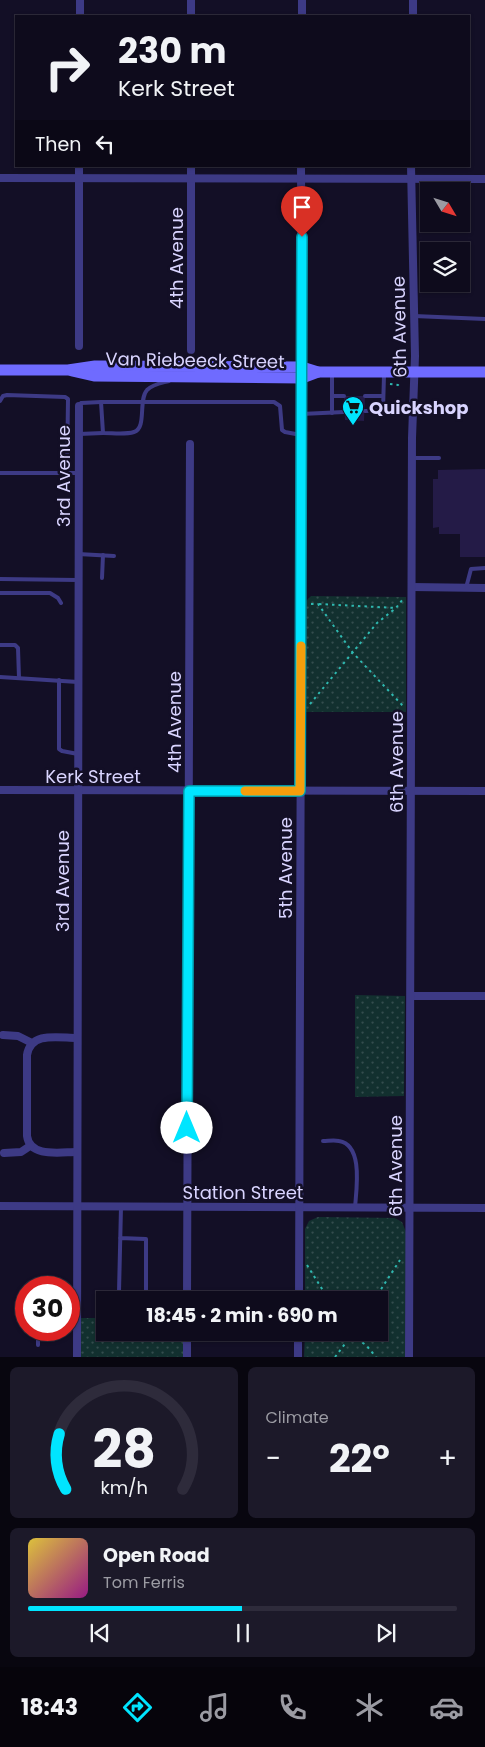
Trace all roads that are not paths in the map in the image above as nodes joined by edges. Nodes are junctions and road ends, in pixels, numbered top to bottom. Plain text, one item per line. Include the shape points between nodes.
1 (80, 0) edge
2 (191, 0) edge
3 (302, 0) edge
4 (413, 0) edge
5 (80, 15) edge
6 (191, 15) edge
7 (302, 15) edge
8 (413, 15) edge
9 (79, 167) edge
10 (190, 167) edge
11 (301, 167) edge
12 (411, 167) edge
13 (0, 178) edge
14 (79, 178) junction
15 (190, 178) junction
16 (301, 178) junction
17 (411, 179) junction
18 (485, 179) edge
19 (414, 316) junction
20 (485, 319) edge
21 (79, 346) dead end
22 (190, 350) dead end
23 (0, 370) edge
24 (71, 370) junction
25 (415, 371) junction
26 (302, 372) junction
27 (332, 372) junction
28 (384, 372) junction
29 (485, 372) edge
30 (183, 378) junction
31 (332, 396) junction
32 (344, 396) dead end
33 (365, 396) dead end
34 (383, 396) junction
35 (0, 401) edge
36 (101, 402) junction
37 (142, 403) junction
38 (79, 406) joint
39 (414, 409) junction
40 (383, 410) junction
41 (365, 411) dead end
42 (344, 412) dead end
43 (332, 413) junction
44 (301, 414) junction
45 (103, 433) junction
46 (79, 434) junction
47 (301, 435) junction
48 (190, 444) dead end
49 (412, 458) junction
50 (439, 458) dead end
51 (0, 473) edge
52 (67, 473) junction
53 (79, 473) junction
54 (78, 554) junction
55 (103, 555) junction
56 (114, 556) dead end
57 (485, 568) edge
58 (102, 578) dead end
59 (0, 579) edge
60 (78, 580) junction
61 (412, 587) junction
62 (466, 588) junction
63 (485, 588) edge
64 (0, 593) edge
65 (61, 602) dead end
66 (0, 645) edge
67 (0, 677) edge
68 (19, 678) junction
69 (59, 680) junction
70 (78, 682) junction
71 (78, 754) junction
72 (0, 790) edge
73 (78, 790) junction
74 (189, 791) junction
75 (300, 791) junction
76 (412, 791) junction
77 (485, 792) edge
78 (412, 996) junction
79 (485, 996) edge
80 (3, 1035) dead end
81 (77, 1038) junction
82 (32, 1043) junction
83 (324, 1141) dead end
84 (30, 1146) junction
85 (77, 1152) junction
86 (4, 1153) dead end
87 (0, 1206) edge
88 (77, 1207) junction
89 (121, 1207) junction
90 (187, 1207) junction
91 (300, 1207) junction
92 (355, 1208) junction
93 (410, 1208) junction
94 (485, 1208) edge
95 (120, 1238) junction
96 (78, 1276) edge
97 (187, 1291) edge
98 (299, 1291) edge
99 (38, 1341) edge
100 (77, 1341) edge
101 (187, 1341) edge
102 (298, 1341) edge
103 (38, 1345) dead end
104 (77, 1357) edge
105 (187, 1357) edge
106 (298, 1357) edge
107 (409, 1357) edge

1 - 5 street
2 - 6 street
3 - 7 street
4 - 8 street
9 - 14 street
10 - 15 street, 4th Avenue
11 - 16 street, 5th Avenue
12 - 17 street, 6th Avenue
13 - 14 street
14 - 15 street
14 - 21 street
15 - 16 street
15 - 22 street, 4th Avenue
16 - 17 street
16 - 26 street, 5th Avenue
17 - 18 street
17 - 19 street, 6th Avenue
19 - 20 lane
19 - 25 street, 6th Avenue
23 - 24 main road, Van Riebeeck Street
24 - 26 main road, Van Riebeeck Street via 95,366
24 - 30 main road, Van Riebeeck Street via 94,376
25 - 28 main road, Van Riebeeck Street
25 - 29 main road, Van Riebeeck Street
25 - 39 street, 6th Avenue
26 - 27 main road, Van Riebeeck Street
26 - 30 main road, Van Riebeeck Street
26 - 44 street, 5th Avenue
27 - 28 main road, Van Riebeeck Street
27 - 31 lane
28 - 34 lane
30 - 37 lane via 152,386 146,391
31 - 32 lane
31 - 43 lane
33 - 34 lane
34 - 40 lane
35 - 52 lane via 7,395 68,399
36 - 37 lane
36 - 38 lane
36 - 45 lane
37 - 45 lane via 141,425 136,431
37 - 47 lane via 274,402 280,406 283,431
38 - 46 street, 3rd Avenue
39 - 40 lane
39 - 49 street, 6th Avenue
40 - 41 lane
42 - 43 lane
43 - 44 lane
44 - 47 street, 5th Avenue
45 - 46 lane
46 - 53 street, 3rd Avenue
47 - 75 street, 5th Avenue
48 - 74 street, 4th Avenue
49 - 50 lane
49 - 61 street, 6th Avenue
51 - 52 lane
52 - 53 lane
53 - 54 street, 3rd Avenue
54 - 55 lane
54 - 60 street, 3rd Avenue
55 - 56 lane
55 - 58 lane
57 - 62 lane via 471,569
59 - 60 lane
60 - 70 street, 3rd Avenue
61 - 62 street
61 - 76 street, 6th Avenue
62 - 63 street
64 - 65 lane via 50,593
66 - 68 lane via 18,648
67 - 68 lane
68 - 69 lane
69 - 70 lane
69 - 71 lane via 58,749
70 - 71 street, 3rd Avenue
71 - 73 street, 3rd Avenue
72 - 73 street, Kerk Street
73 - 74 street, Kerk Street
73 - 81 street, 3rd Avenue
74 - 75 street, Kerk Street
74 - 90 street, 4th Avenue
75 - 76 street, Kerk Street
75 - 91 street, 5th Avenue
76 - 77 street, Kerk Street
76 - 78 street, 6th Avenue
78 - 79 street
78 - 93 street, 6th Avenue
80 - 82 street via 18,1036
81 - 82 street via 40,1038
81 - 85 street, 3rd Avenue
82 - 84 street via 27,1055 26,1136
83 - 92 lane via 343,1142 356,1157
84 - 85 street via 41,1152
84 - 86 street via 21,1152
85 - 88 street, 3rd Avenue
87 - 88 street, Station Street
88 - 89 street, Station Street
88 - 96 street, 3rd Avenue
89 - 90 street, Station Street
89 - 95 lane
90 - 91 street, Station Street
90 - 97 street, 4th Avenue
91 - 92 street, Station Street
91 - 98 street, 5th Avenue
92 - 93 street, Station Street
93 - 94 street, Station Street
93 - 107 street, 6th Avenue
95 - 95 lane via 146,1239 146,1292 119,1292
99 - 103 lane
100 - 104 street, 3rd Avenue
101 - 105 street
102 - 106 street

